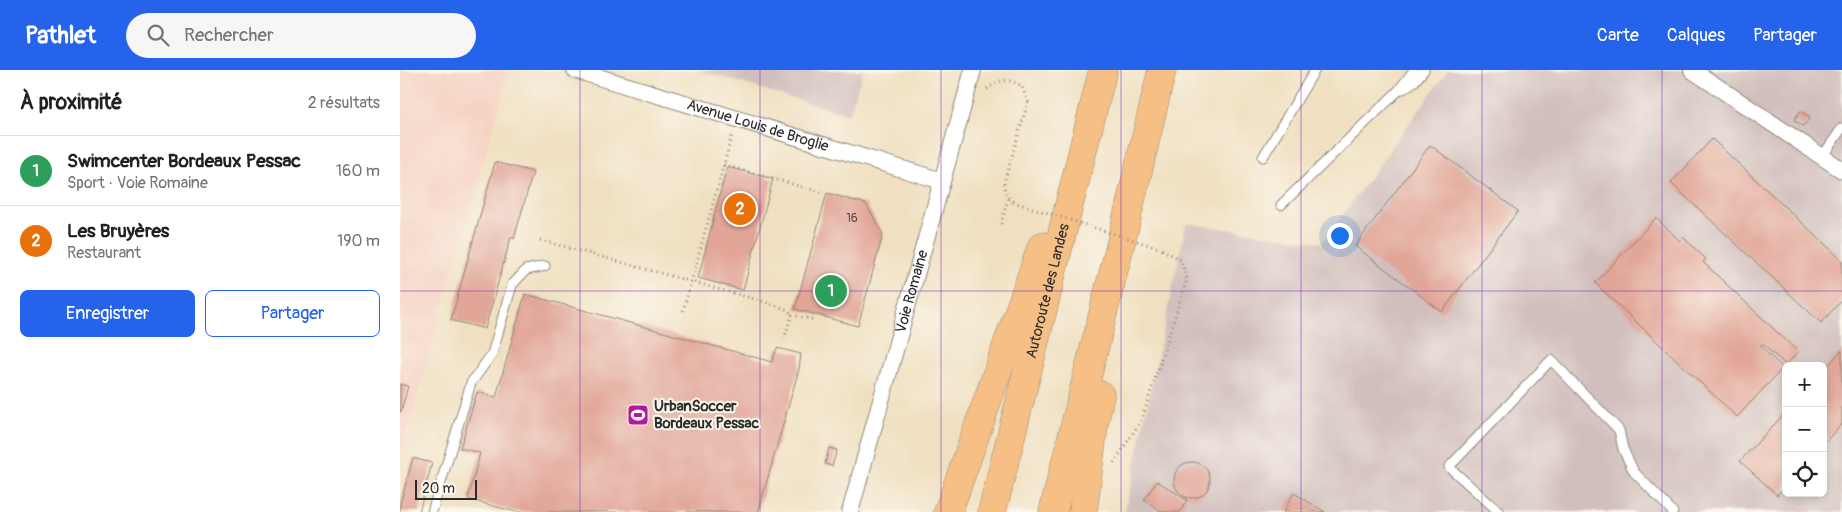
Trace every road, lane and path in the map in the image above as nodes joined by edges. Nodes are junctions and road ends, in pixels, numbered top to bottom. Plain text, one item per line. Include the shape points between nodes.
1 (575, 70) edge
2 (973, 70) edge
3 (1162, 70) edge
4 (1315, 70) edge
5 (1414, 70) edge
6 (1424, 70) edge
7 (1692, 70) edge
8 (1102, 76) edge
9 (984, 91) dead end
10 (1398, 91) junction
11 (1842, 128) edge
12 (732, 134) dead end
13 (1263, 157) dead end
14 (1822, 157) junction
15 (724, 165) junction
16 (1842, 170) edge
17 (942, 181) junction
18 (824, 192) dead end
19 (1008, 198) junction
20 (1282, 205) dead end
21 (1000, 224) dead end
22 (1124, 230) junction
23 (540, 240) dead end
24 (545, 266) dead end
25 (692, 281) junction
26 (683, 311) dead end
27 (792, 315) junction
28 (816, 320) dead end
29 (784, 340) dead end
30 (1111, 468) dead end
31 (432, 512) edge
32 (850, 512) edge
33 (948, 512) edge
34 (992, 512) edge
35 (1053, 512) edge
36 (1083, 512) edge
37 (1499, 512) edge
38 (1673, 512) edge

1 - 17 street, Avenue Louis de Broglie
2 - 17 street, Voie Romaine
3 - 22 highway
4 - 13 lane
5 - 10 lane
6 - 10 lane via 1415,81
7 - 14 street
8 - 33 highway
8 - 34 highway, Autoroute des Landes
9 - 19 path via 997,81 1011,80 1022,86 1028,102 1004,183
10 - 20 lane
11 - 14 lane
12 - 15 path
14 - 16 street
15 - 18 path
15 - 25 path
17 - 32 street, Voie Romaine
19 - 21 path
19 - 30 path, bridge via 1160,248 1182,260 1187,279 1142,419
22 - 35 highway
22 - 36 highway via 1125,272 1094,426
23 - 25 path
24 - 31 lane via 526,270 512,285 492,354 471,383
25 - 26 path
25 - 27 path via 771,304 788,310
27 - 28 path
27 - 29 path
37 - 38 lane via 1449,467 1552,360 1619,430 1623,450 1634,472

